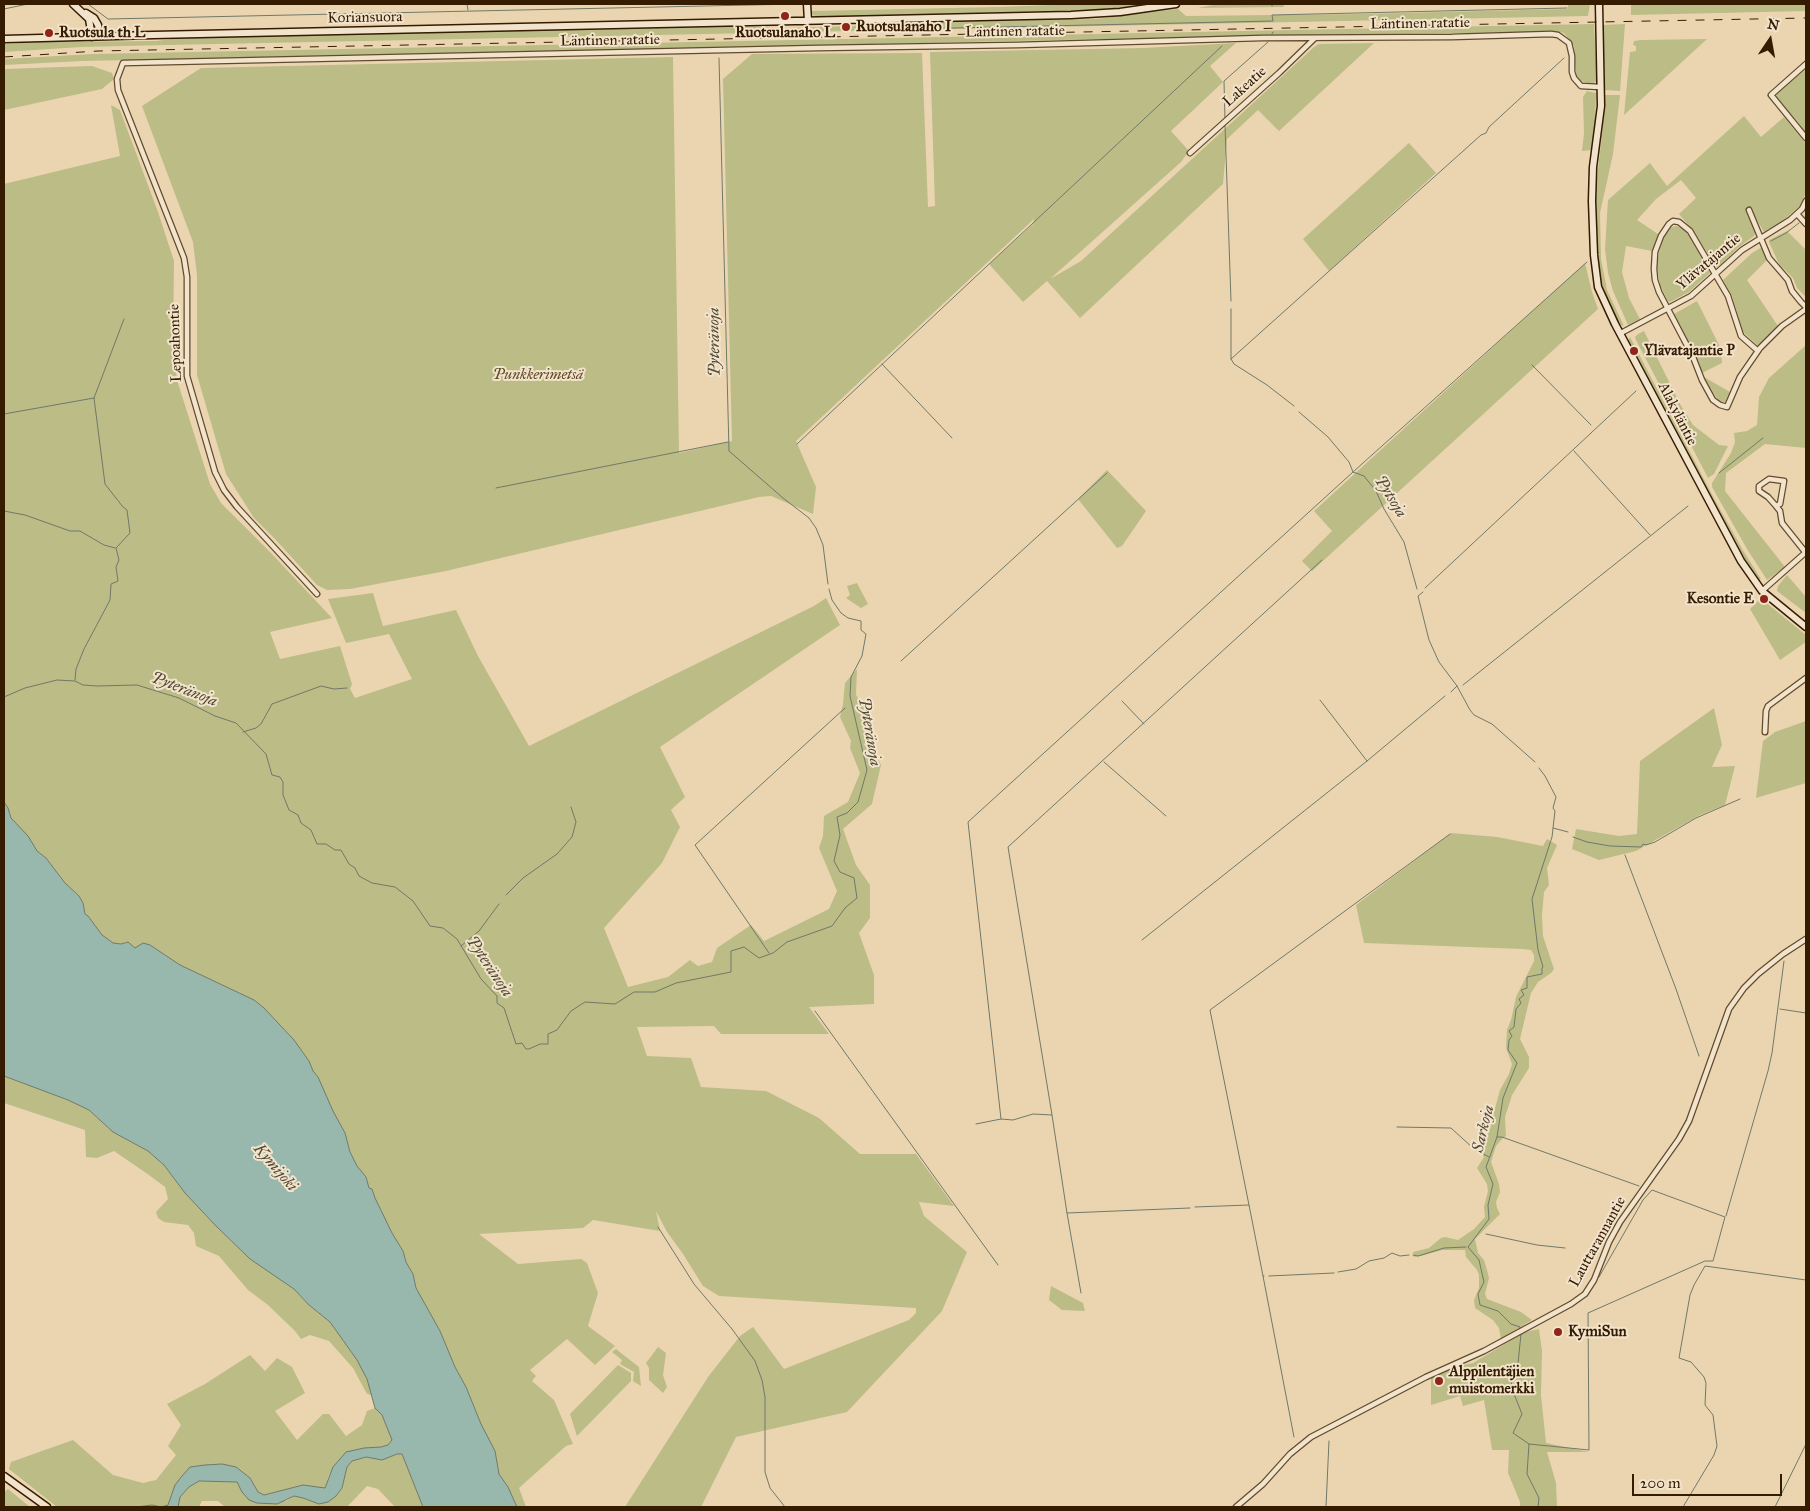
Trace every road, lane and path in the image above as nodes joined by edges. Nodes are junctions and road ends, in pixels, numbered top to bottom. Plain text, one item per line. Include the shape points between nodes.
1 (73, 4) edge
2 (807, 4) edge
3 (1176, 4) edge
4 (1598, 4) edge
5 (80, 9) junction
6 (808, 21) junction
7 (92, 36) junction
8 (100, 36) junction
9 (1315, 38) junction
10 (4, 39) edge
11 (123, 63) joint
12 (1806, 64) edge
13 (1600, 87) junction
14 (1806, 138) edge
15 (1190, 153) dead end
16 (1806, 201) edge
17 (1749, 210) dead end
18 (1797, 214) junction
19 (1806, 224) edge
20 (1761, 237) junction
21 (1715, 274) junction
22 (1806, 308) edge
23 (1668, 309) junction
24 (1621, 333) junction
25 (1758, 351) junction
26 (1776, 506) junction
27 (1806, 553) edge
28 (1762, 591) junction
29 (317, 594) dead end
30 (1806, 627) edge
31 (1806, 678) edge
32 (1765, 732) dead end
33 (1806, 940) edge
34 (4, 1476) edge
35 (47, 1507) edge
36 (1236, 1507) edge

1 - 5 main road
2 - 6 main road
3 - 6 main road, Koriansuora via 1071,15
4 - 13 main road, Alakyläntie
5 - 7 main road via 90,21
5 - 8 main road via 96,21
6 - 8 main road, Koriansuora
7 - 8 main road, Koriansuora
7 - 10 main road, Koriansuora
9 - 11 street, Läntinen ratatie
9 - 13 street, Läntinen ratatie via 1558,35 1569,43 1574,78 1581,86
9 - 15 street, Lakeatie
11 - 29 street, Lepoahontie via 117,79 118,90 184,258 187,277 187,376 215,472 237,507
12 - 14 street via 1771,95
13 - 24 main road, Alakyläntie via 1600,117 1592,178 1594,255 1601,294
16 - 18 street, Ylävatajantie
17 - 20 street
18 - 19 street
18 - 20 street, Ylävatajantie
20 - 21 street, Ylävatajantie
20 - 22 street via 1770,258
21 - 23 street, Ylävatajantie via 1691,296
21 - 23 street via 1686,226 1676,221 1669,224 1657,246 1654,263 1657,286
21 - 25 street via 1728,296 1741,336
22 - 25 street via 1782,326
23 - 24 street, Ylävatajantie
23 - 25 street via 1711,396 1720,405 1727,407 1740,377
24 - 28 main road, Alakyläntie via 1723,530
26 - 26 street via 1759,491 1759,486 1770,479 1784,481 1780,504
26 - 27 street via 1782,522
27 - 28 street
28 - 30 main road, Alakyläntie
31 - 32 street via 1768,706
33 - 36 street, Lauttarannantie via 1758,974 1729,1009 1689,1121 1620,1222 1589,1288 1579,1299 1478,1354 1426,1377 1311,1437
34 - 35 main road

